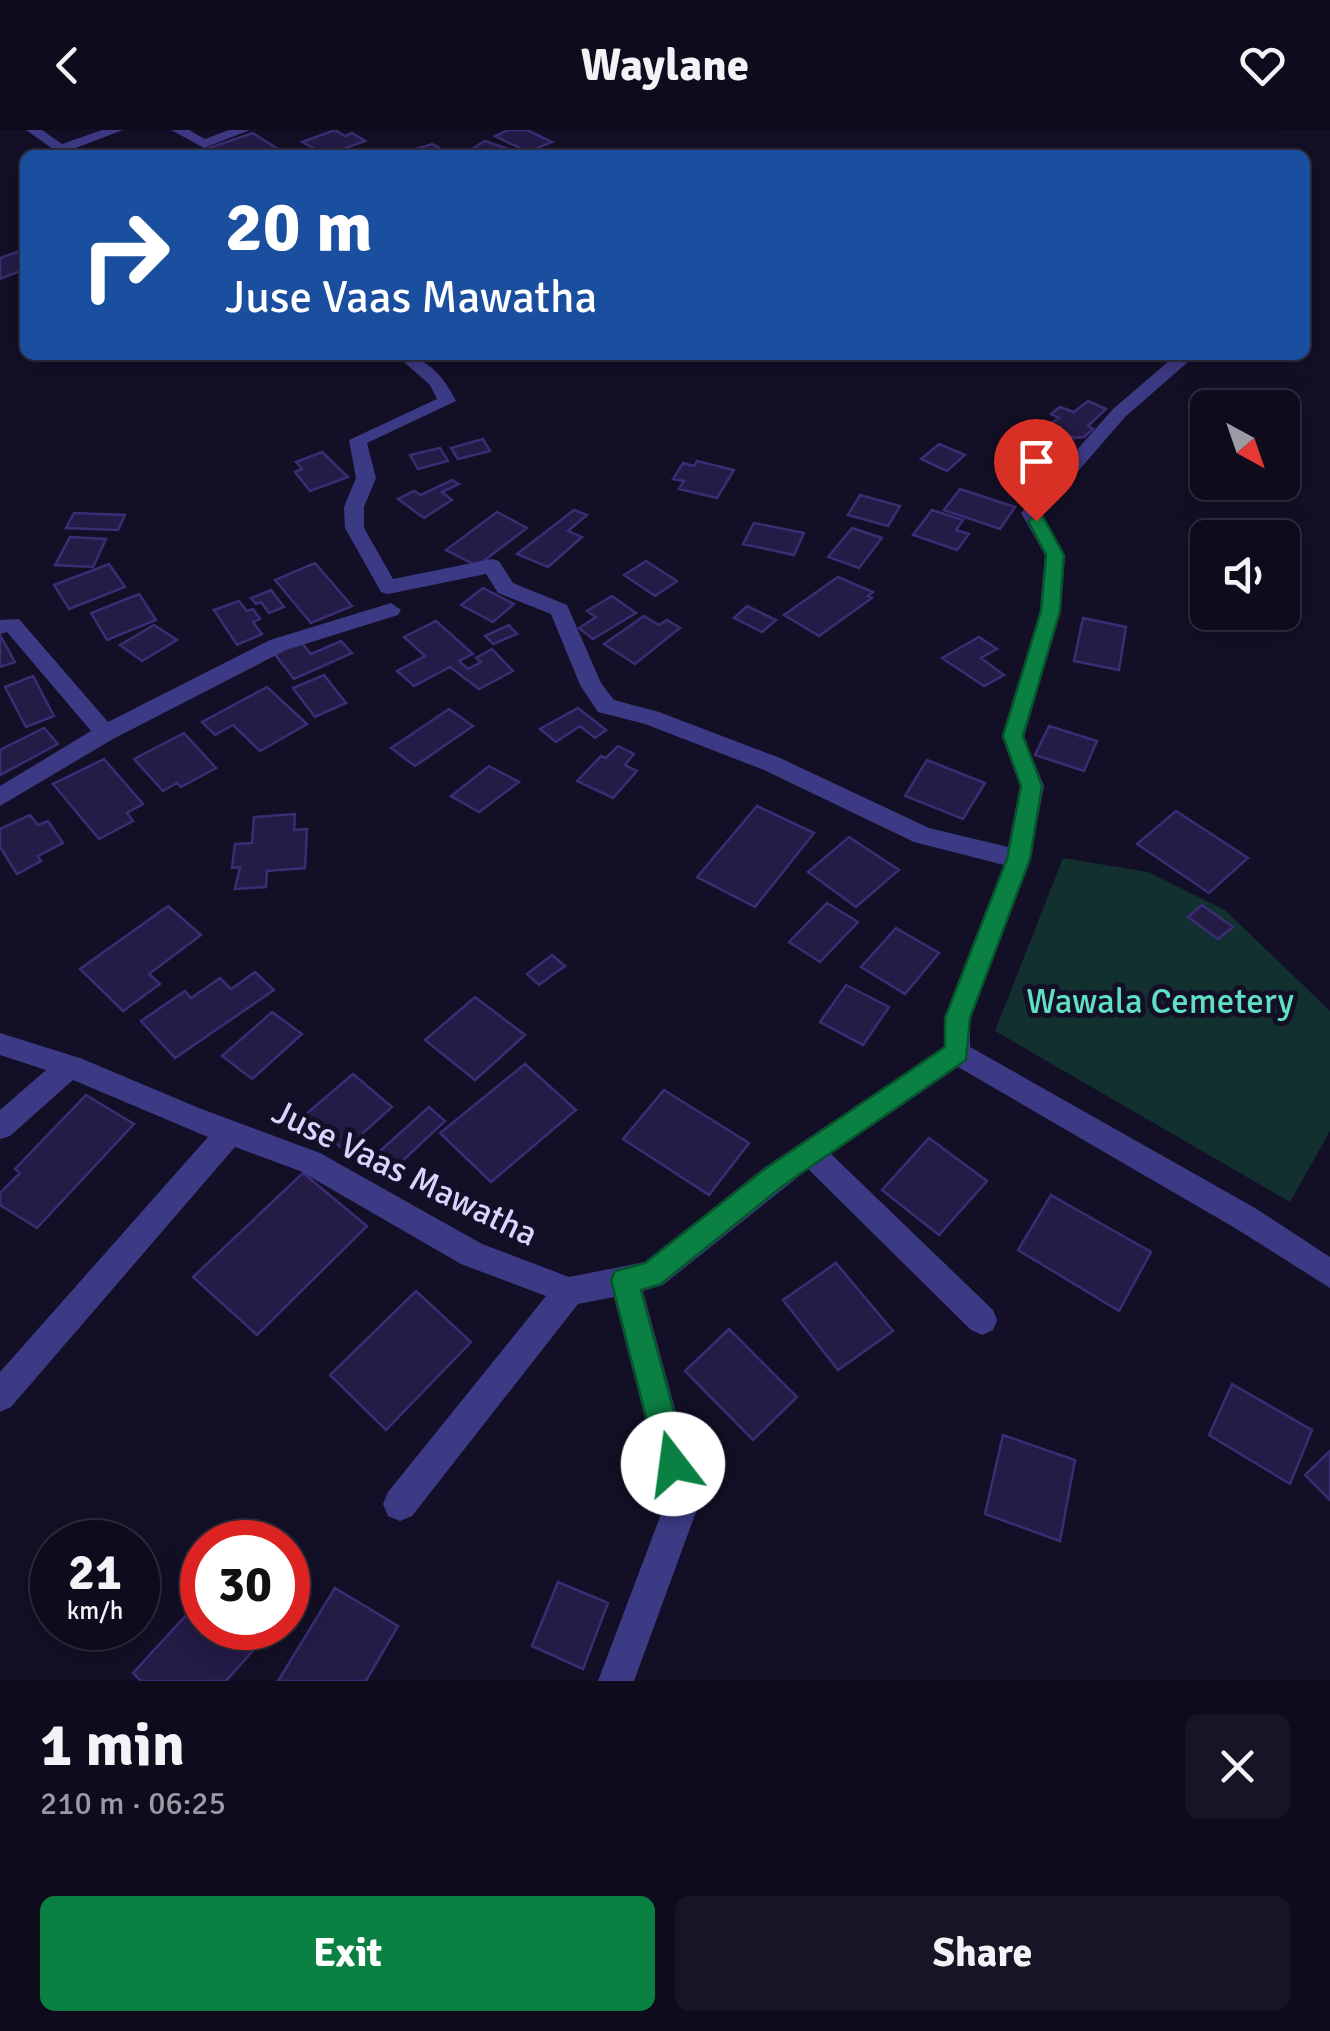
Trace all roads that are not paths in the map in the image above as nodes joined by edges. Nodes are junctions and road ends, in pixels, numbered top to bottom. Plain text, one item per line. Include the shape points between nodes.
1 (33, 130) edge
2 (116, 130) edge
3 (178, 130) edge
4 (243, 130) edge
5 (411, 360) edge
6 (1181, 360) edge
7 (390, 610) dead end
8 (0, 626) edge
9 (105, 733) junction
10 (0, 796) edge
11 (1018, 859) junction
12 (0, 1044) edge
13 (958, 1052) junction
14 (70, 1066) junction
15 (0, 1127) edge
16 (230, 1132) junction
17 (810, 1152) junction
18 (1330, 1274) edge
19 (625, 1280) junction
20 (569, 1291) junction
21 (982, 1320) dead end
22 (0, 1396) edge
23 (400, 1504) dead end
24 (616, 1681) edge

1 - 2 street via 60,150
3 - 4 street via 204,144
5 - 11 street via 438,382 447,401 358,440 366,488 353,508 355,526 388,586 492,566 504,588 560,610 606,706 772,764 923,836
6 - 11 street via 1119,413 1031,514 1055,555 1050,611 1013,736 1032,786
7 - 9 street via 278,645
8 - 9 street via 12,624
9 - 10 street
11 - 13 street via 958,1018
12 - 14 street, Juse Vaas Mawatha
13 - 17 street
13 - 18 street
14 - 15 street
14 - 16 street, Juse Vaas Mawatha
16 - 20 street, Juse Vaas Mawatha via 310,1162 472,1254
16 - 22 street
17 - 19 street via 652,1275
17 - 21 street
19 - 20 street
19 - 24 street via 682,1501
20 - 23 street

